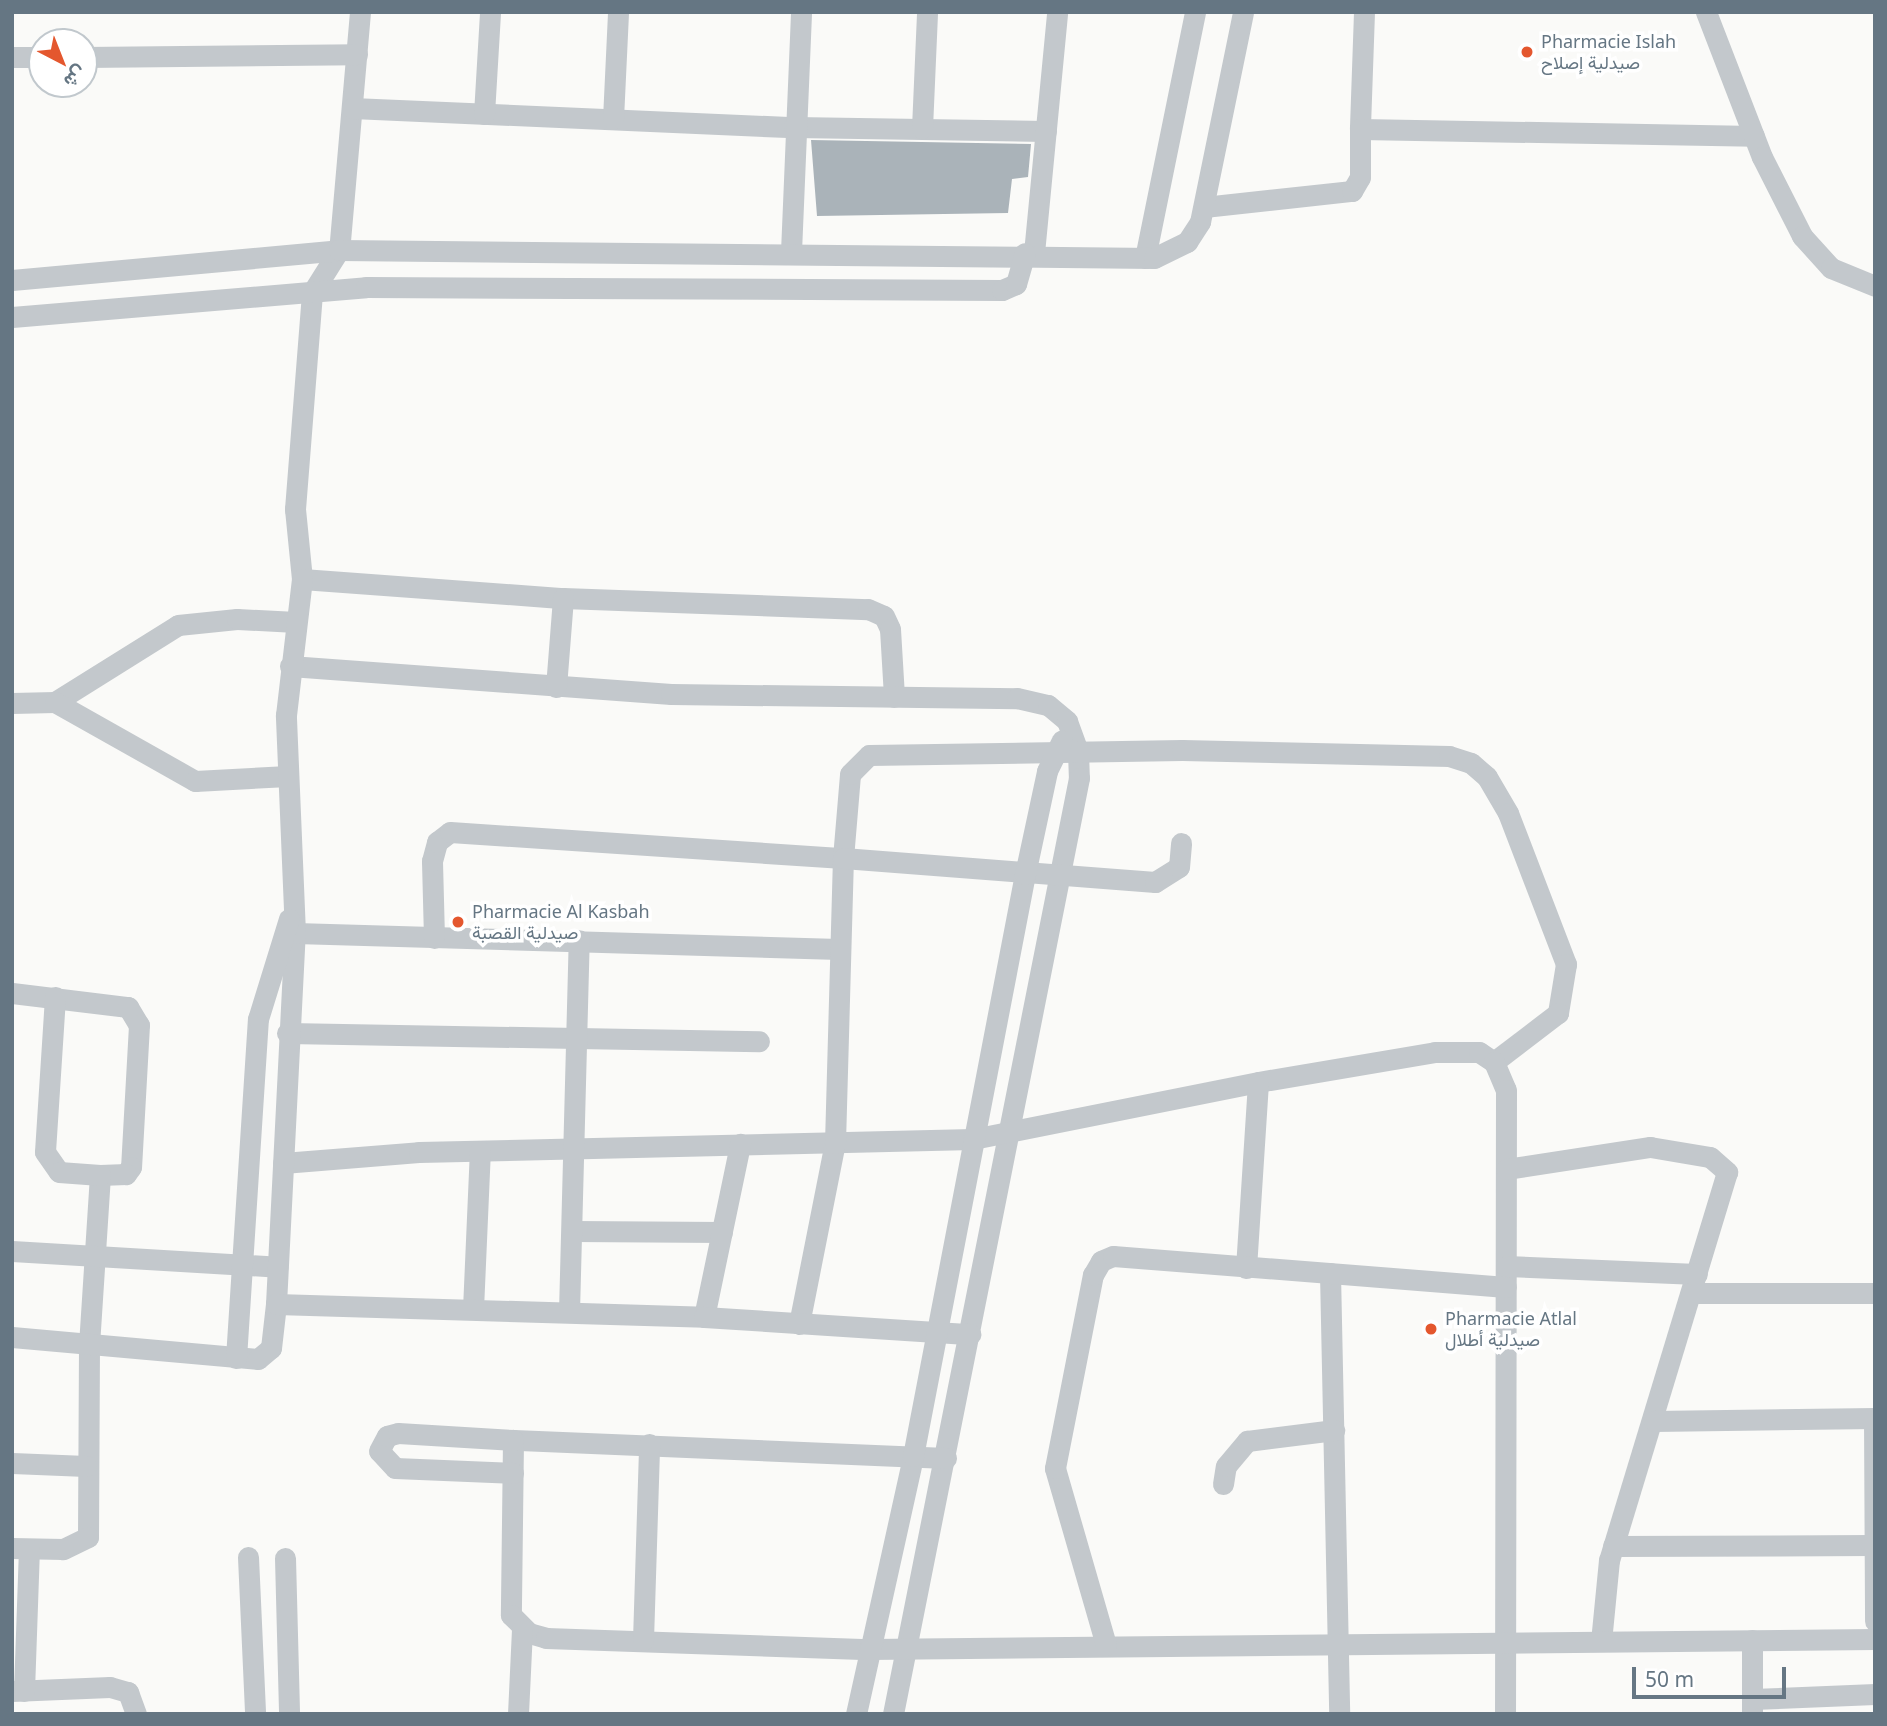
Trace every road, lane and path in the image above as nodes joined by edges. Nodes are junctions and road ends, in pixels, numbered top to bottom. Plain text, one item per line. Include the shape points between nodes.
1 (360, 12) edge
2 (490, 12) edge
3 (618, 12) edge
4 (801, 12) edge
5 (927, 12) edge
6 (1057, 12) edge
7 (1195, 12) edge
8 (1243, 12) edge
9 (1364, 12) edge
10 (1706, 12) edge
11 (357, 54) junction
12 (98, 57) edge
13 (352, 108) junction
14 (484, 114) junction
15 (614, 119) junction
16 (794, 127) junction
17 (922, 128) junction
18 (1360, 129) junction
19 (1046, 131) junction
20 (1754, 136) junction
21 (1204, 207) junction
22 (339, 250) junction
23 (791, 252) junction
24 (878, 252) junction
25 (1030, 253) junction
26 (1145, 258) junction
27 (12, 280) edge
28 (1875, 286) edge
29 (876, 289) junction
30 (312, 293) junction
31 (12, 317) edge
32 (302, 579) junction
33 (563, 598) junction
34 (296, 622) junction
35 (290, 666) junction
36 (556, 687) junction
37 (894, 697) junction
38 (55, 702) junction
39 (12, 703) edge
40 (1069, 730) junction
41 (1054, 751) junction
42 (1078, 752) junction
43 (288, 776) junction
44 (1181, 844) dead end
45 (843, 858) junction
46 (1025, 874) junction
47 (1057, 877) junction
48 (294, 907) junction
49 (295, 933) junction
50 (434, 938) junction
51 (579, 940) junction
52 (839, 949) junction
53 (12, 993) edge
54 (55, 997) junction
55 (287, 1033) junction
56 (574, 1036) junction
57 (760, 1041) dead end
58 (1494, 1062) junction
59 (1258, 1082) junction
60 (1006, 1135) junction
61 (973, 1139) junction
62 (835, 1143) junction
63 (740, 1144) junction
64 (571, 1149) junction
65 (480, 1151) junction
66 (283, 1163) junction
67 (1506, 1168) junction
68 (100, 1175) junction
69 (573, 1231) junction
70 (722, 1232) junction
71 (12, 1251) edge
72 (96, 1258) junction
73 (278, 1266) junction
74 (1506, 1266) junction
75 (242, 1267) junction
76 (1246, 1268) junction
77 (1330, 1273) junction
78 (1694, 1284) junction
79 (1506, 1287) junction
80 (1875, 1293) edge
81 (276, 1304) junction
82 (473, 1309) junction
83 (569, 1312) junction
84 (704, 1317) junction
85 (799, 1324) junction
86 (937, 1331) junction
87 (970, 1334) junction
88 (12, 1337) edge
89 (89, 1346) junction
90 (236, 1358) junction
91 (1875, 1418) edge
92 (1654, 1421) junction
93 (1334, 1430) junction
94 (513, 1440) junction
95 (649, 1444) junction
96 (913, 1456) junction
97 (946, 1458) junction
98 (12, 1463) edge
99 (86, 1466) junction
100 (513, 1473) junction
101 (1223, 1484) dead end
102 (1872, 1545) junction
103 (1613, 1546) junction
104 (21, 1548) edge
105 (248, 1557) dead end
106 (285, 1558) dead end
107 (1875, 1621) edge
108 (522, 1629) junction
109 (1875, 1639) edge
110 (286, 1640) junction
111 (643, 1640) junction
112 (1752, 1640) junction
113 (1339, 1641) junction
114 (1601, 1641) junction
115 (253, 1642) junction
116 (1507, 1644) junction
117 (908, 1645) junction
118 (1106, 1645) junction
119 (869, 1648) junction
120 (18, 1691) edge
121 (1875, 1694) edge
122 (1752, 1706) edge
123 (136, 1714) edge
124 (255, 1714) edge
125 (289, 1714) edge
126 (519, 1714) edge
127 (856, 1714) edge
128 (893, 1714) edge
129 (1339, 1714) edge
130 (1505, 1714) edge

1 - 11 street
2 - 14 street
3 - 15 street
4 - 16 street
5 - 17 street
6 - 19 street
7 - 26 street
8 - 21 street
9 - 18 street
10 - 20 street
11 - 12 street
11 - 13 street
13 - 14 street
13 - 22 street
14 - 15 street
15 - 16 street
16 - 17 street
16 - 23 street
17 - 19 street
18 - 20 street
18 - 21 street via 1360,177 1352,191
19 - 25 street
20 - 28 street via 1776,190 1816,254 1831,268
21 - 26 street via 1187,242
22 - 23 street
22 - 27 street
22 - 30 street
23 - 24 street
24 - 25 street
24 - 29 street
25 - 26 street
25 - 29 street via 1010,289
29 - 30 street via 366,287
30 - 31 street
30 - 32 street via 295,509
32 - 33 street
32 - 34 street
33 - 36 street
33 - 37 street via 869,609 884,617 890,629
34 - 35 street
34 - 38 street via 237,619 178,625
35 - 36 street
35 - 43 street
36 - 37 street
37 - 40 street via 1037,702 1062,714
38 - 39 street
38 - 43 street via 195,781
40 - 41 street
40 - 42 street
41 - 42 street
41 - 45 street via 881,753 860,759 847,783
41 - 46 street
42 - 47 street via 1079,778
42 - 58 street via 1449,755 1471,763 1487,777 1508,813 1566,964 1567,983 1558,1013
43 - 48 street
44 - 47 street via 1179,867 1163,879
45 - 46 street
45 - 50 street via 450,832 437,842 432,861
45 - 52 street
46 - 47 street
46 - 61 street
47 - 60 street
48 - 49 street
48 - 75 street via 258,1019
49 - 50 street
49 - 55 street
50 - 51 street
51 - 52 street
51 - 56 street
52 - 62 street
53 - 54 street
54 - 68 street via 45,1152 59,1172
54 - 68 street via 128,1007 138,1019 131,1167 126,1174
55 - 56 street
55 - 66 street
56 - 57 street
56 - 64 street
58 - 59 street via 1461,1049
58 - 67 street via 1506,1090
59 - 60 street
59 - 76 street
60 - 61 street
60 - 87 street
61 - 62 street
61 - 86 street
62 - 63 street
62 - 85 street
63 - 64 street
63 - 70 street
64 - 65 street
64 - 69 street
65 - 66 street
65 - 82 street
66 - 73 street
67 - 74 street
67 - 78 street via 1650,1147 1720,1163 1727,1178
68 - 72 street
69 - 70 street
69 - 83 street
70 - 84 street
71 - 72 street
72 - 75 street
72 - 89 street
73 - 75 street
73 - 81 street
74 - 78 street
74 - 79 street
75 - 90 street
76 - 77 street
76 - 118 street via 1114,1256 1101,1261 1093,1275 1055,1468
77 - 79 street
77 - 93 street
78 - 80 street
78 - 92 street
79 - 116 street
81 - 82 street
81 - 90 street via 268,1353
82 - 83 street
83 - 84 street
84 - 85 street
85 - 86 street
86 - 87 street
86 - 96 street
87 - 97 street
88 - 89 street
89 - 90 street
89 - 99 street
91 - 92 street
91 - 102 street
92 - 103 street
93 - 101 street via 1247,1441 1226,1466
93 - 113 street
94 - 95 street
94 - 100 street
94 - 100 street via 398,1433 387,1436 379,1451 395,1468
95 - 96 street
95 - 111 street
96 - 97 street
96 - 119 street
97 - 117 street
98 - 99 street
99 - 104 street via 88,1537 78,1546
100 - 108 street via 511,1615
102 - 103 street
102 - 107 street
103 - 114 street
104 - 120 street
105 - 115 street
106 - 110 street
108 - 111 street via 546,1638
108 - 126 street
109 - 112 street
110 - 115 street
110 - 125 street
111 - 119 street
112 - 114 street
112 - 122 street
113 - 116 street
113 - 118 street
113 - 129 street
114 - 116 street
115 - 124 street
116 - 130 street
117 - 118 street
117 - 119 street
117 - 128 street
119 - 127 street
120 - 123 street via 110,1687 128,1692
121 - 122 street

